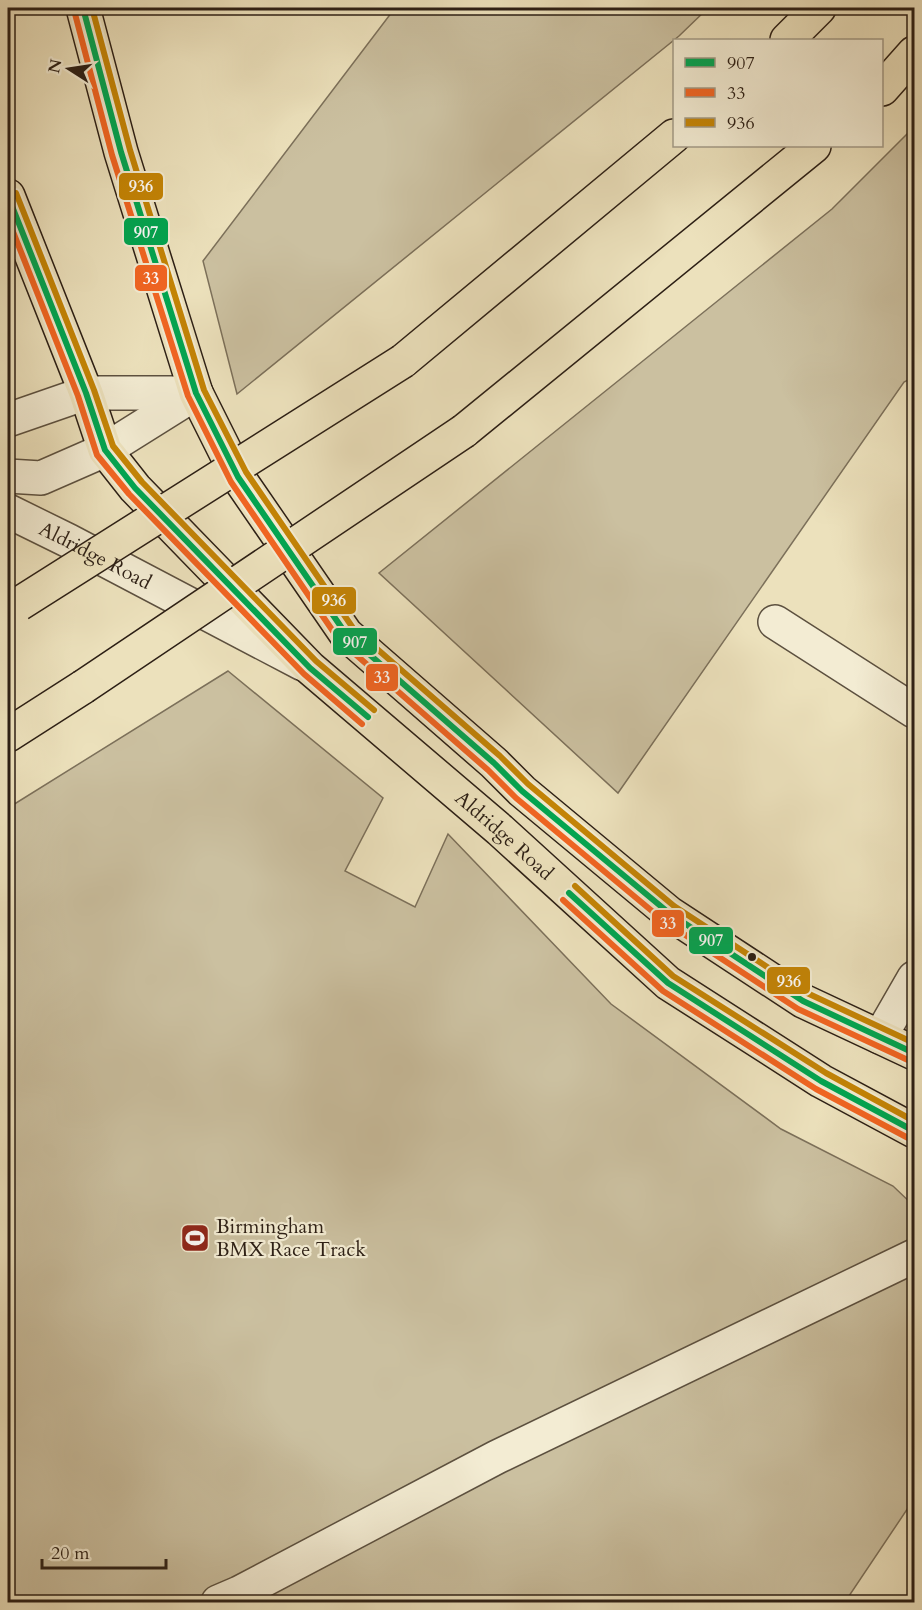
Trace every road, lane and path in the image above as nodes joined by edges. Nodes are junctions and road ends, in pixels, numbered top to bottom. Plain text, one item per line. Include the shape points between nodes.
1 (83, 8) edge
2 (819, 8) edge
3 (788, 39) edge
4 (915, 53) edge
5 (883, 88) edge
6 (673, 138) edge
7 (813, 147) edge
8 (8, 196) edge
9 (86, 393) junction
10 (196, 393) junction
11 (8, 420) edge
12 (105, 450) junction
13 (8, 476) edge
14 (8, 511) edge
15 (13, 608) edge
16 (774, 622) dead end
17 (310, 668) junction
18 (915, 711) edge
19 (8, 735) edge
20 (915, 978) edge
21 (880, 1037) junction
22 (915, 1053) edge
23 (915, 1131) edge
24 (915, 1256) edge
25 (218, 1602) edge

1 - 10 main road via 121,152
2 - 3 main road
4 - 5 main road
6 - 15 main road, bridge via 403,361
7 - 19 main road, bridge via 464,431
8 - 9 main road, Aldridge Road
9 - 10 street
9 - 11 street
9 - 12 main road, Aldridge Road
10 - 12 street
10 - 21 main road via 238,477 346,634 522,791 669,914 803,1000
12 - 13 street via 41,478
12 - 17 main road, Aldridge Road via 135,488
14 - 17 street, Aldridge Road
16 - 18 street
17 - 23 main road, Aldridge Road via 500,830 668,983 821,1081
20 - 21 street
21 - 22 main road
24 - 25 street via 497,1457

